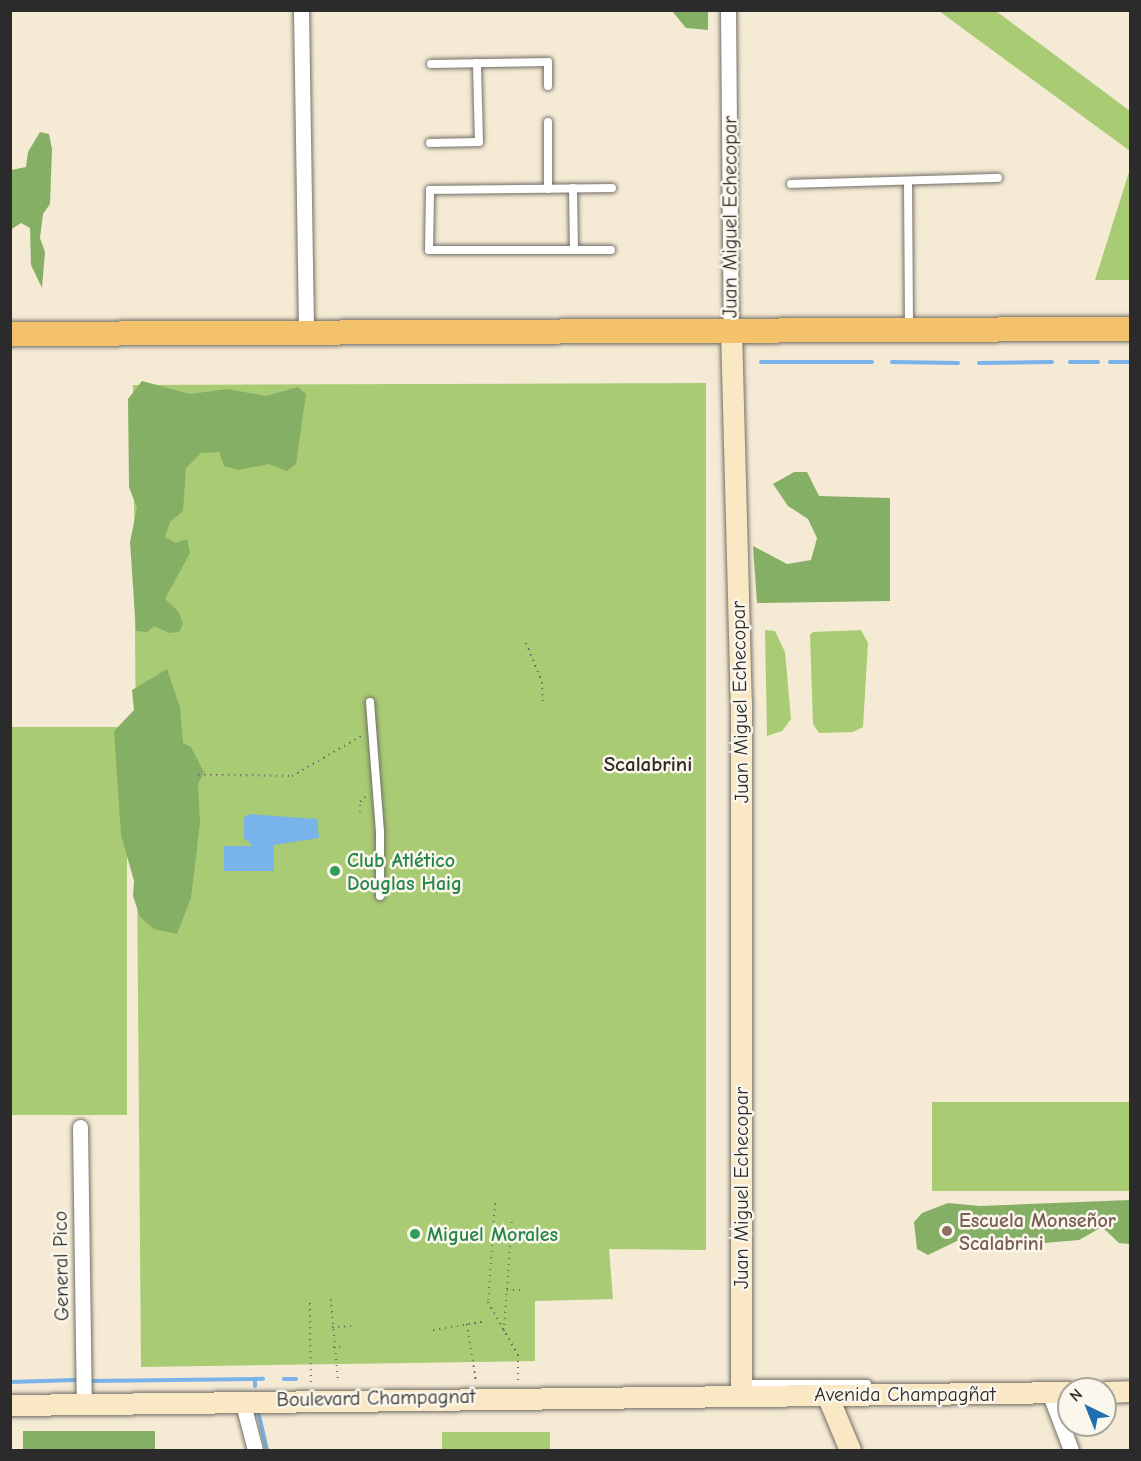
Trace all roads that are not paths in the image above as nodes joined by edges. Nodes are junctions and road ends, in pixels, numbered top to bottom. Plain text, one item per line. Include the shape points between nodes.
1 (301, 10) edge
2 (728, 10) edge
3 (477, 63) junction
4 (431, 64) dead end
5 (548, 86) dead end
6 (548, 122) dead end
7 (430, 143) dead end
8 (998, 178) dead end
9 (908, 181) junction
10 (791, 184) dead end
11 (573, 188) junction
12 (612, 188) dead end
13 (548, 189) junction
14 (574, 250) junction
15 (611, 250) dead end
16 (731, 329) junction
17 (1131, 329) edge
18 (909, 330) junction
19 (306, 333) junction
20 (10, 334) edge
21 (370, 702) dead end
22 (380, 896) dead end
23 (80, 1127) dead end
24 (944, 1384) dead end
25 (741, 1389) junction
26 (1057, 1392) edge
27 (827, 1395) junction
28 (242, 1400) junction
29 (10, 1404) edge
30 (84, 1404) junction
31 (255, 1450) edge
32 (850, 1450) edge

1 - 19 street
2 - 16 street, Juan Miguel Echecopar
3 - 4 lane
3 - 5 lane via 548,62
3 - 7 lane via 479,142
6 - 13 lane
8 - 9 lane
9 - 10 lane
9 - 18 lane
11 - 12 lane
11 - 13 lane
11 - 14 lane
13 - 14 lane via 430,190 429,250
14 - 15 lane
16 - 18 main road
16 - 19 main road
16 - 25 street, Juan Miguel Echecopar via 741,700
17 - 18 main road
19 - 20 main road
21 - 22 lane
23 - 30 street, General Pico
24 - 25 lane
25 - 27 street, Avenida Champagñat
25 - 28 street, Boulevard Champagnat
26 - 27 street, Avenida Champagñat
27 - 32 street
28 - 30 street, Boulevard Champagnat
28 - 31 street
29 - 30 street, Boulevard Champagnat

